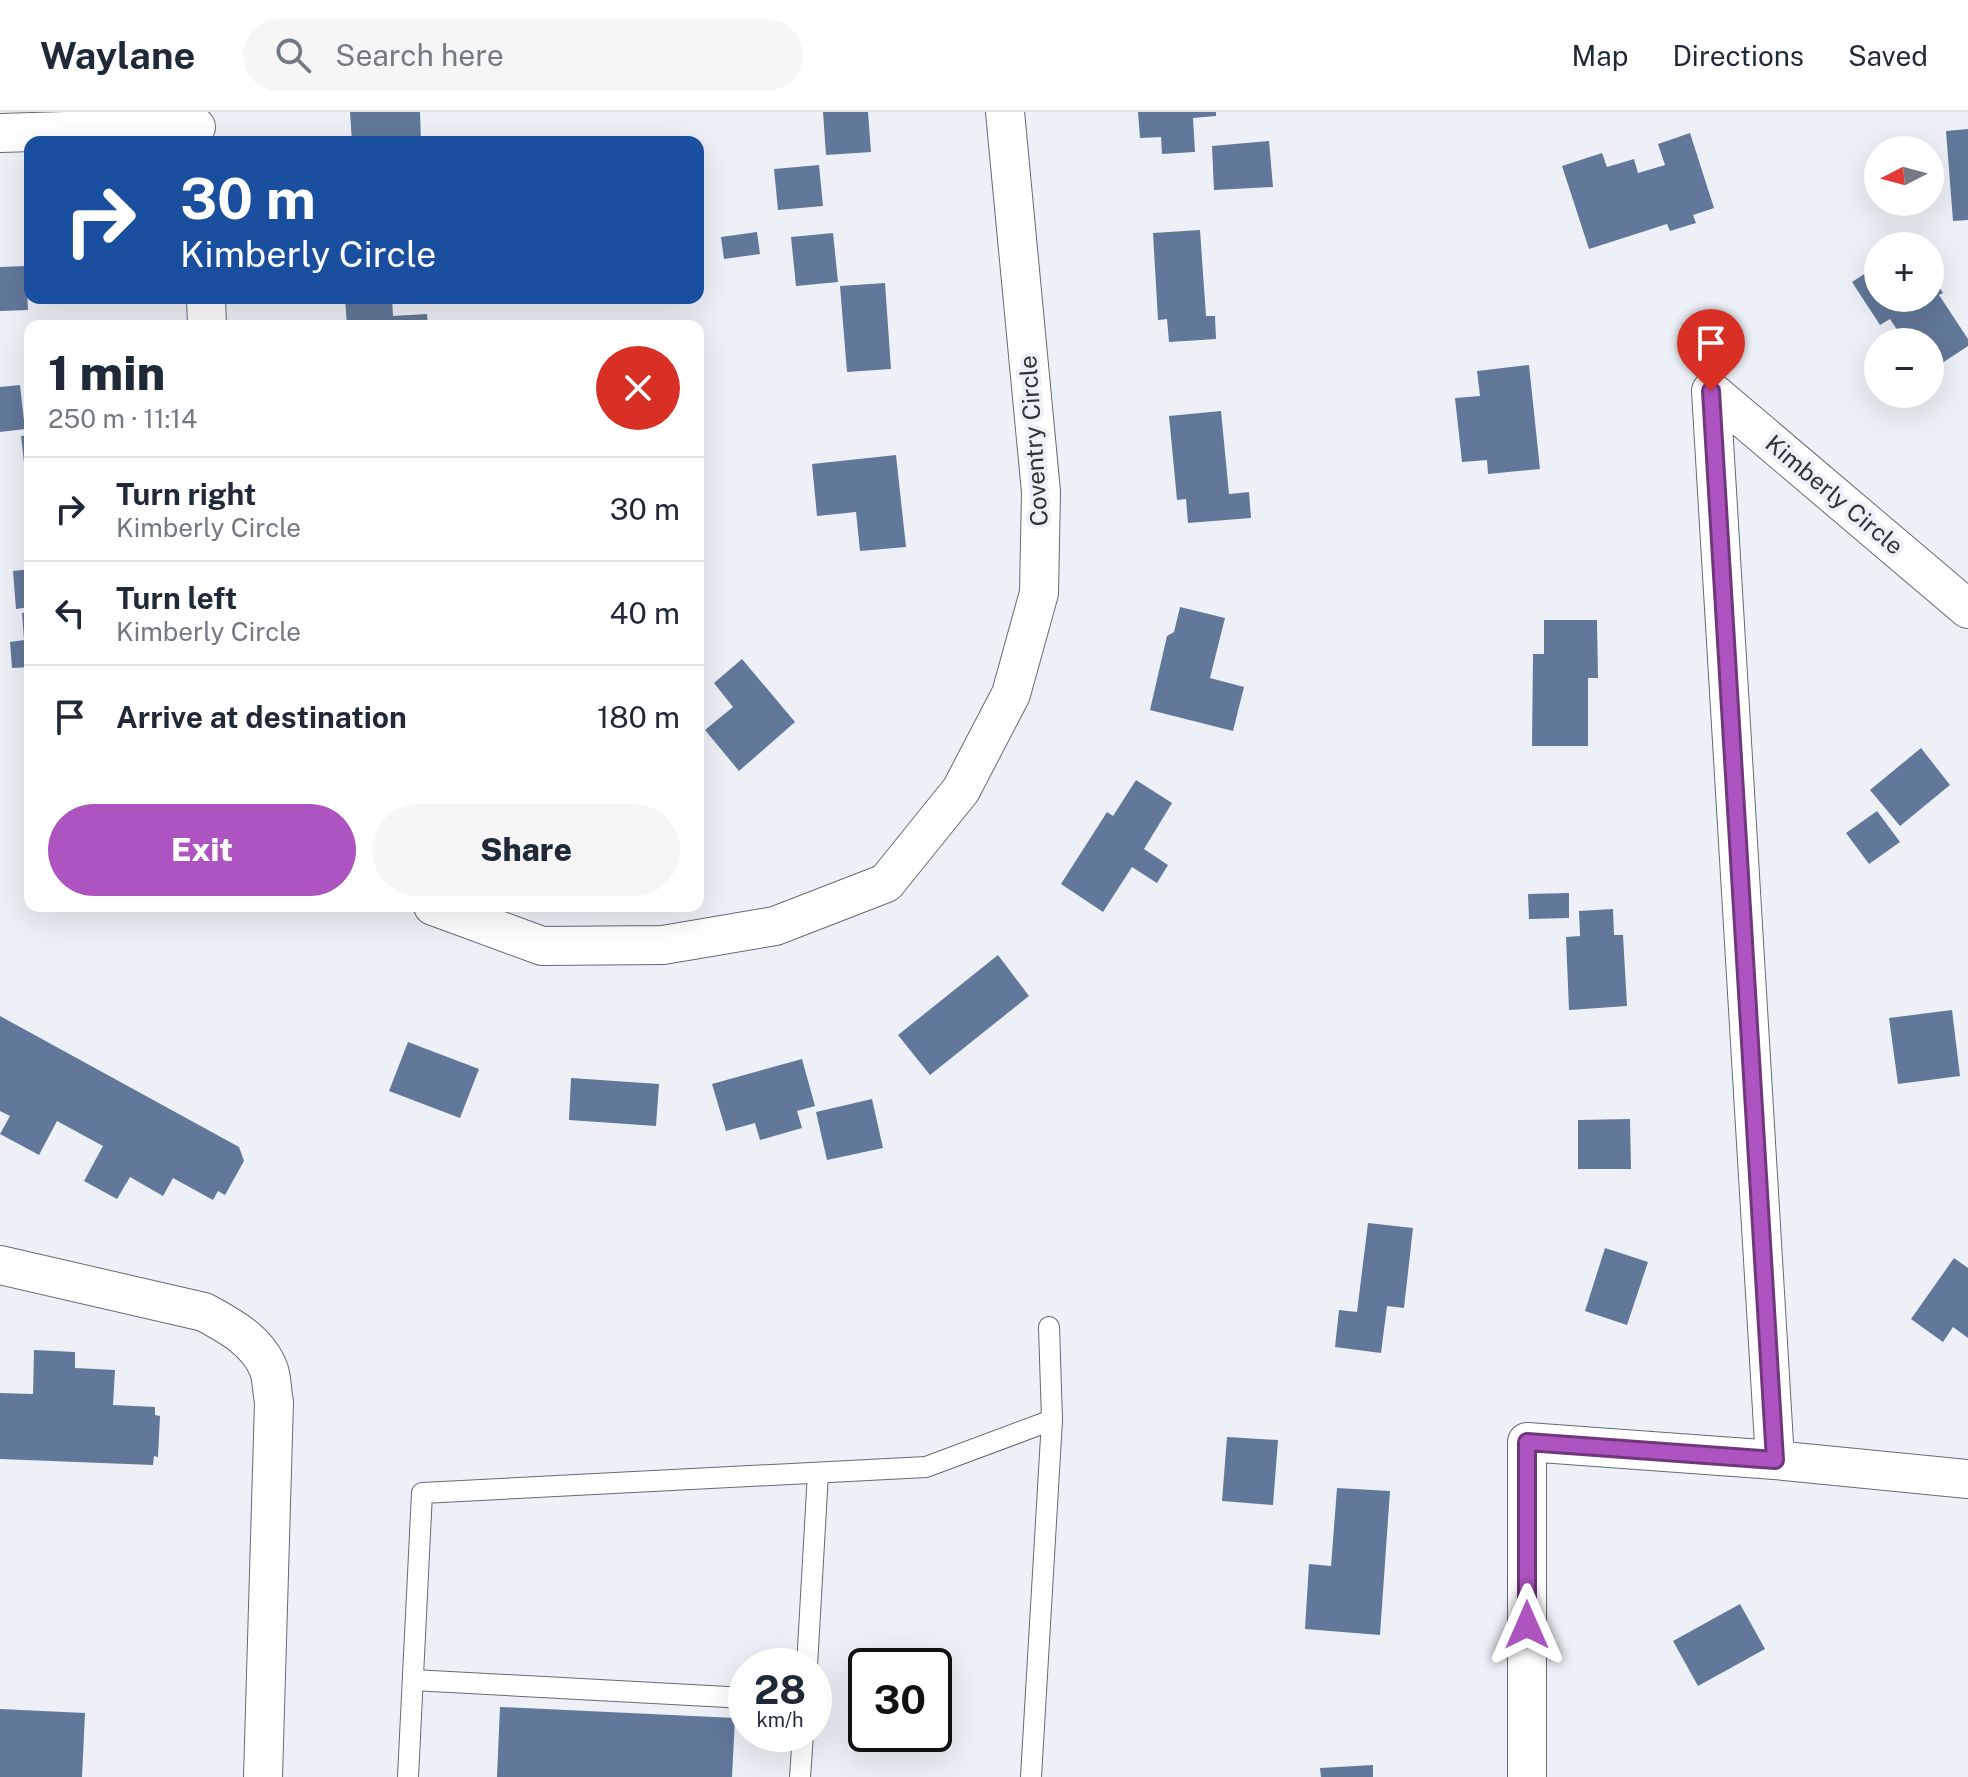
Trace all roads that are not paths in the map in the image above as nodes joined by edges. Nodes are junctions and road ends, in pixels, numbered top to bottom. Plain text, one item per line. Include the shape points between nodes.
1 (1005, 112) edge
2 (196, 127) edge
3 (0, 133) edge
4 (1968, 609) edge
5 (449, 912) edge
6 (0, 1265) edge
7 (1049, 1327) dead end
8 (1052, 1420) junction
9 (1775, 1460) junction
10 (818, 1473) junction
11 (1968, 1479) edge
12 (808, 1648) edge
13 (413, 1680) junction
14 (728, 1697) edge
15 (802, 1752) edge
16 (263, 1777) edge
17 (408, 1777) edge
18 (800, 1777) edge
19 (1031, 1777) edge
20 (1527, 1777) edge

1 - 5 street, Coventry Circle via 1041,492 1039,593 1011,694 961,790 886,883 775,926 663,945 542,946
2 - 3 street
4 - 9 street, Kimberly Circle via 1711,391
6 - 16 street via 204,1312 256,1347 269,1370 274,1402
7 - 8 lane
8 - 10 lane via 926,1467
8 - 19 lane
9 - 11 street
9 - 20 street via 1527,1442
10 - 12 lane
10 - 13 lane via 422,1493
13 - 14 lane
13 - 17 lane
15 - 18 lane

